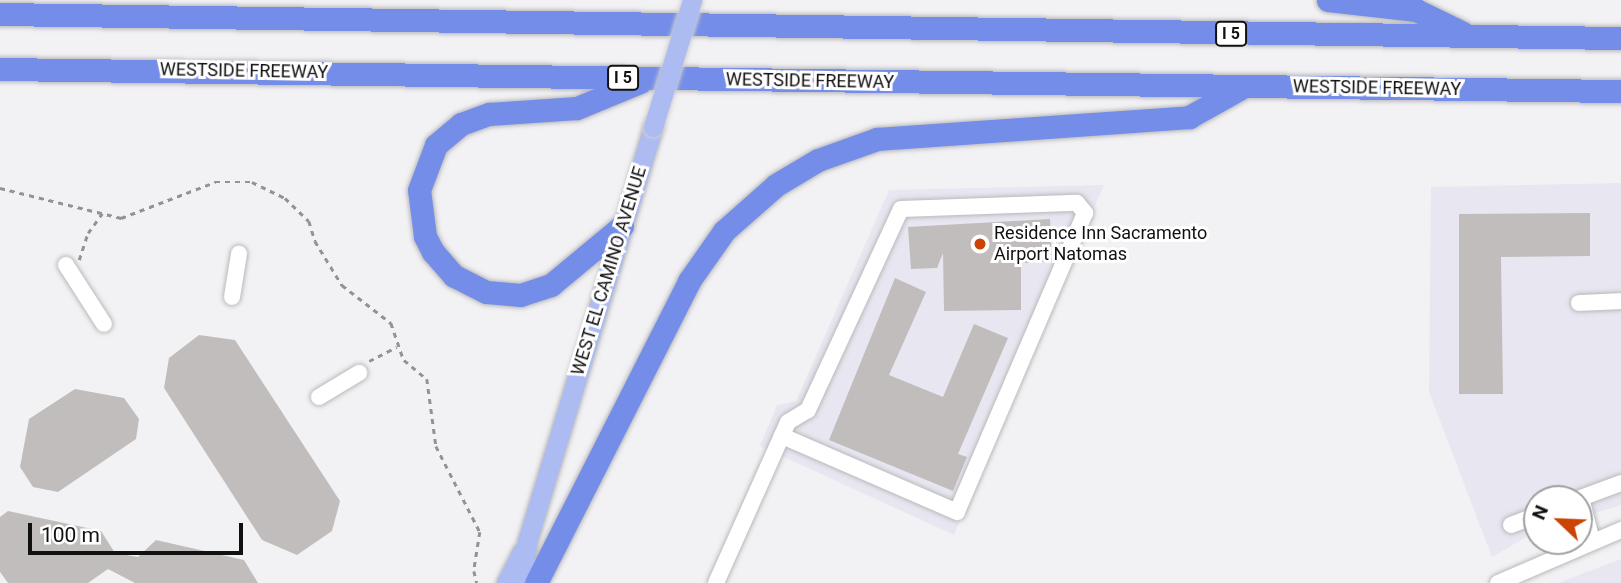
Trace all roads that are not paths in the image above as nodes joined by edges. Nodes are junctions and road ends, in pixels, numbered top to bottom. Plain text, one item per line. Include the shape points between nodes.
1 (692, 0) edge
2 (1328, 0) edge
3 (0, 14) edge
4 (1471, 37) junction
5 (1621, 37) edge
6 (0, 69) edge
7 (646, 79) junction
8 (1245, 86) junction
9 (1621, 91) edge
10 (622, 226) junction
11 (239, 254) dead end
12 (66, 265) road end
13 (232, 297) dead end
14 (1621, 300) edge
15 (1579, 303) dead end
16 (104, 324) dead end
17 (362, 368) road end
18 (319, 397) dead end
19 (782, 436) junction
20 (1621, 483) edge
21 (1593, 494) edge
22 (1523, 520) edge
23 (1511, 525) dead end
24 (1621, 530) edge
25 (1593, 541) edge
26 (527, 542) junction
27 (1561, 555) edge
28 (506, 583) edge
29 (522, 583) edge
30 (537, 583) edge
31 (716, 583) edge
32 (1498, 583) edge

1 - 10 main road, WEST EL CAMINO AVENUE, bridge
2 - 4 highway via 1416,10
3 - 4 highway, I 5
4 - 5 highway, I 5
6 - 7 highway, WESTSIDE FREEWAY / I 5
7 - 8 highway, WESTSIDE FREEWAY / I 5
7 - 10 highway via 578,108 473,118 436,145 419,190 425,236 433,252 454,276 486,292 521,295 551,285
8 - 9 highway, WESTSIDE FREEWAY / I 5
8 - 30 highway via 1189,117 877,139 818,160 776,185 724,231 689,281
10 - 26 main road, WEST EL CAMINO AVENUE
11 - 13 street
12 - 16 street
14 - 15 street
17 - 18 street
19 - 19 street via 788,422 807,410 901,209 1077,203 1084,213 957,512
19 - 31 street
20 - 21 street
22 - 23 street
24 - 25 street
26 - 28 main road, WEST EL CAMINO AVENUE
26 - 29 main road, WEST EL CAMINO AVENUE
27 - 32 street

